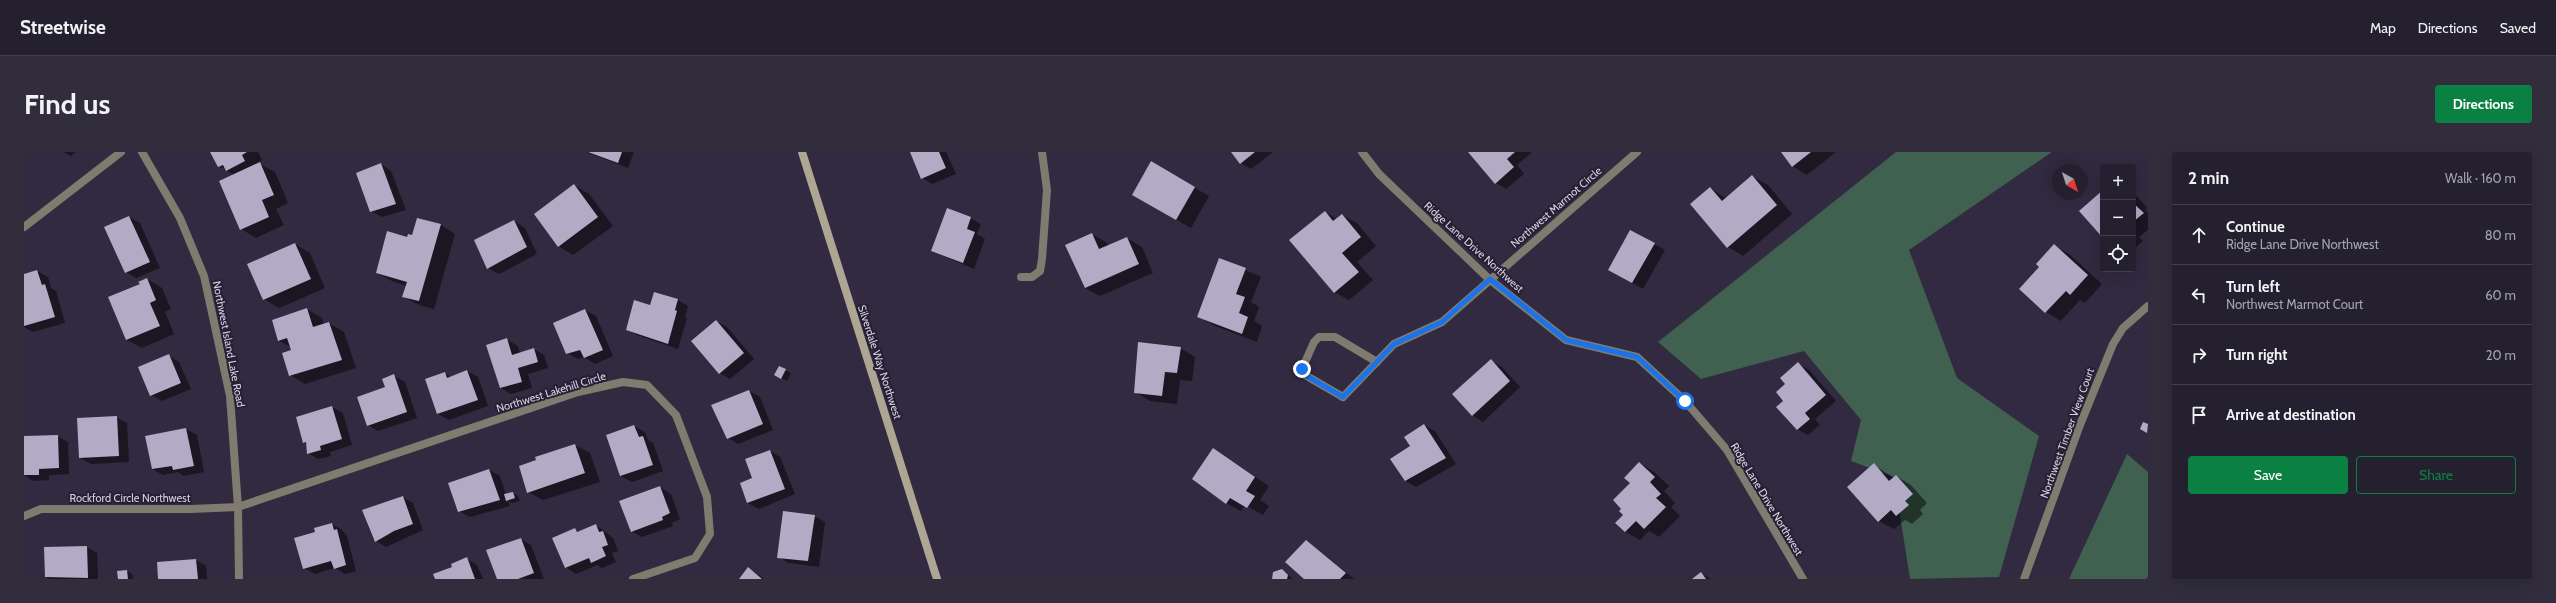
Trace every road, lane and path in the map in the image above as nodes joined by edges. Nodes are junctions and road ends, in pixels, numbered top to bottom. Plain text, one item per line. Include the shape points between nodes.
1 (122, 152) edge
2 (142, 152) edge
3 (802, 152) edge
4 (1042, 152) edge
5 (1362, 152) edge
6 (1637, 152) edge
7 (24, 227) edge
8 (1021, 277) dead end
9 (1490, 279) junction
10 (2148, 306) edge
11 (1377, 362) junction
12 (238, 507) junction
13 (24, 516) edge
14 (239, 579) edge
15 (633, 579) edge
16 (937, 579) edge
17 (1803, 579) edge
18 (2024, 579) edge

1 - 7 street
2 - 12 street, Northwest Island Lake Road via 180,218 204,276 230,396
3 - 16 main road, Silverdale Way Northwest
4 - 8 street via 1047,190 1040,271 1032,277
5 - 9 street, Ridge Lane Drive Northwest via 1379,174
6 - 9 street, Northwest Marmot Circle
9 - 11 street, Northwest Marmot Circle via 1442,322 1394,344
9 - 17 street, Ridge Lane Drive Northwest via 1566,340 1637,357 1685,401 1727,450
10 - 18 street, Northwest Timber View Court via 2124,328 2113,344 2080,424
11 - 11 street, Northwest Marmot Circle via 1343,397 1305,375 1302,369 1314,342 1319,337 1335,337
12 - 13 street, Rockford Circle Northwest via 41,509
12 - 14 street, Northwest Island Lake Road
12 - 15 street, Northwest Lakehill Circle via 578,392 622,382 647,385 676,415 707,498 710,534 695,558

